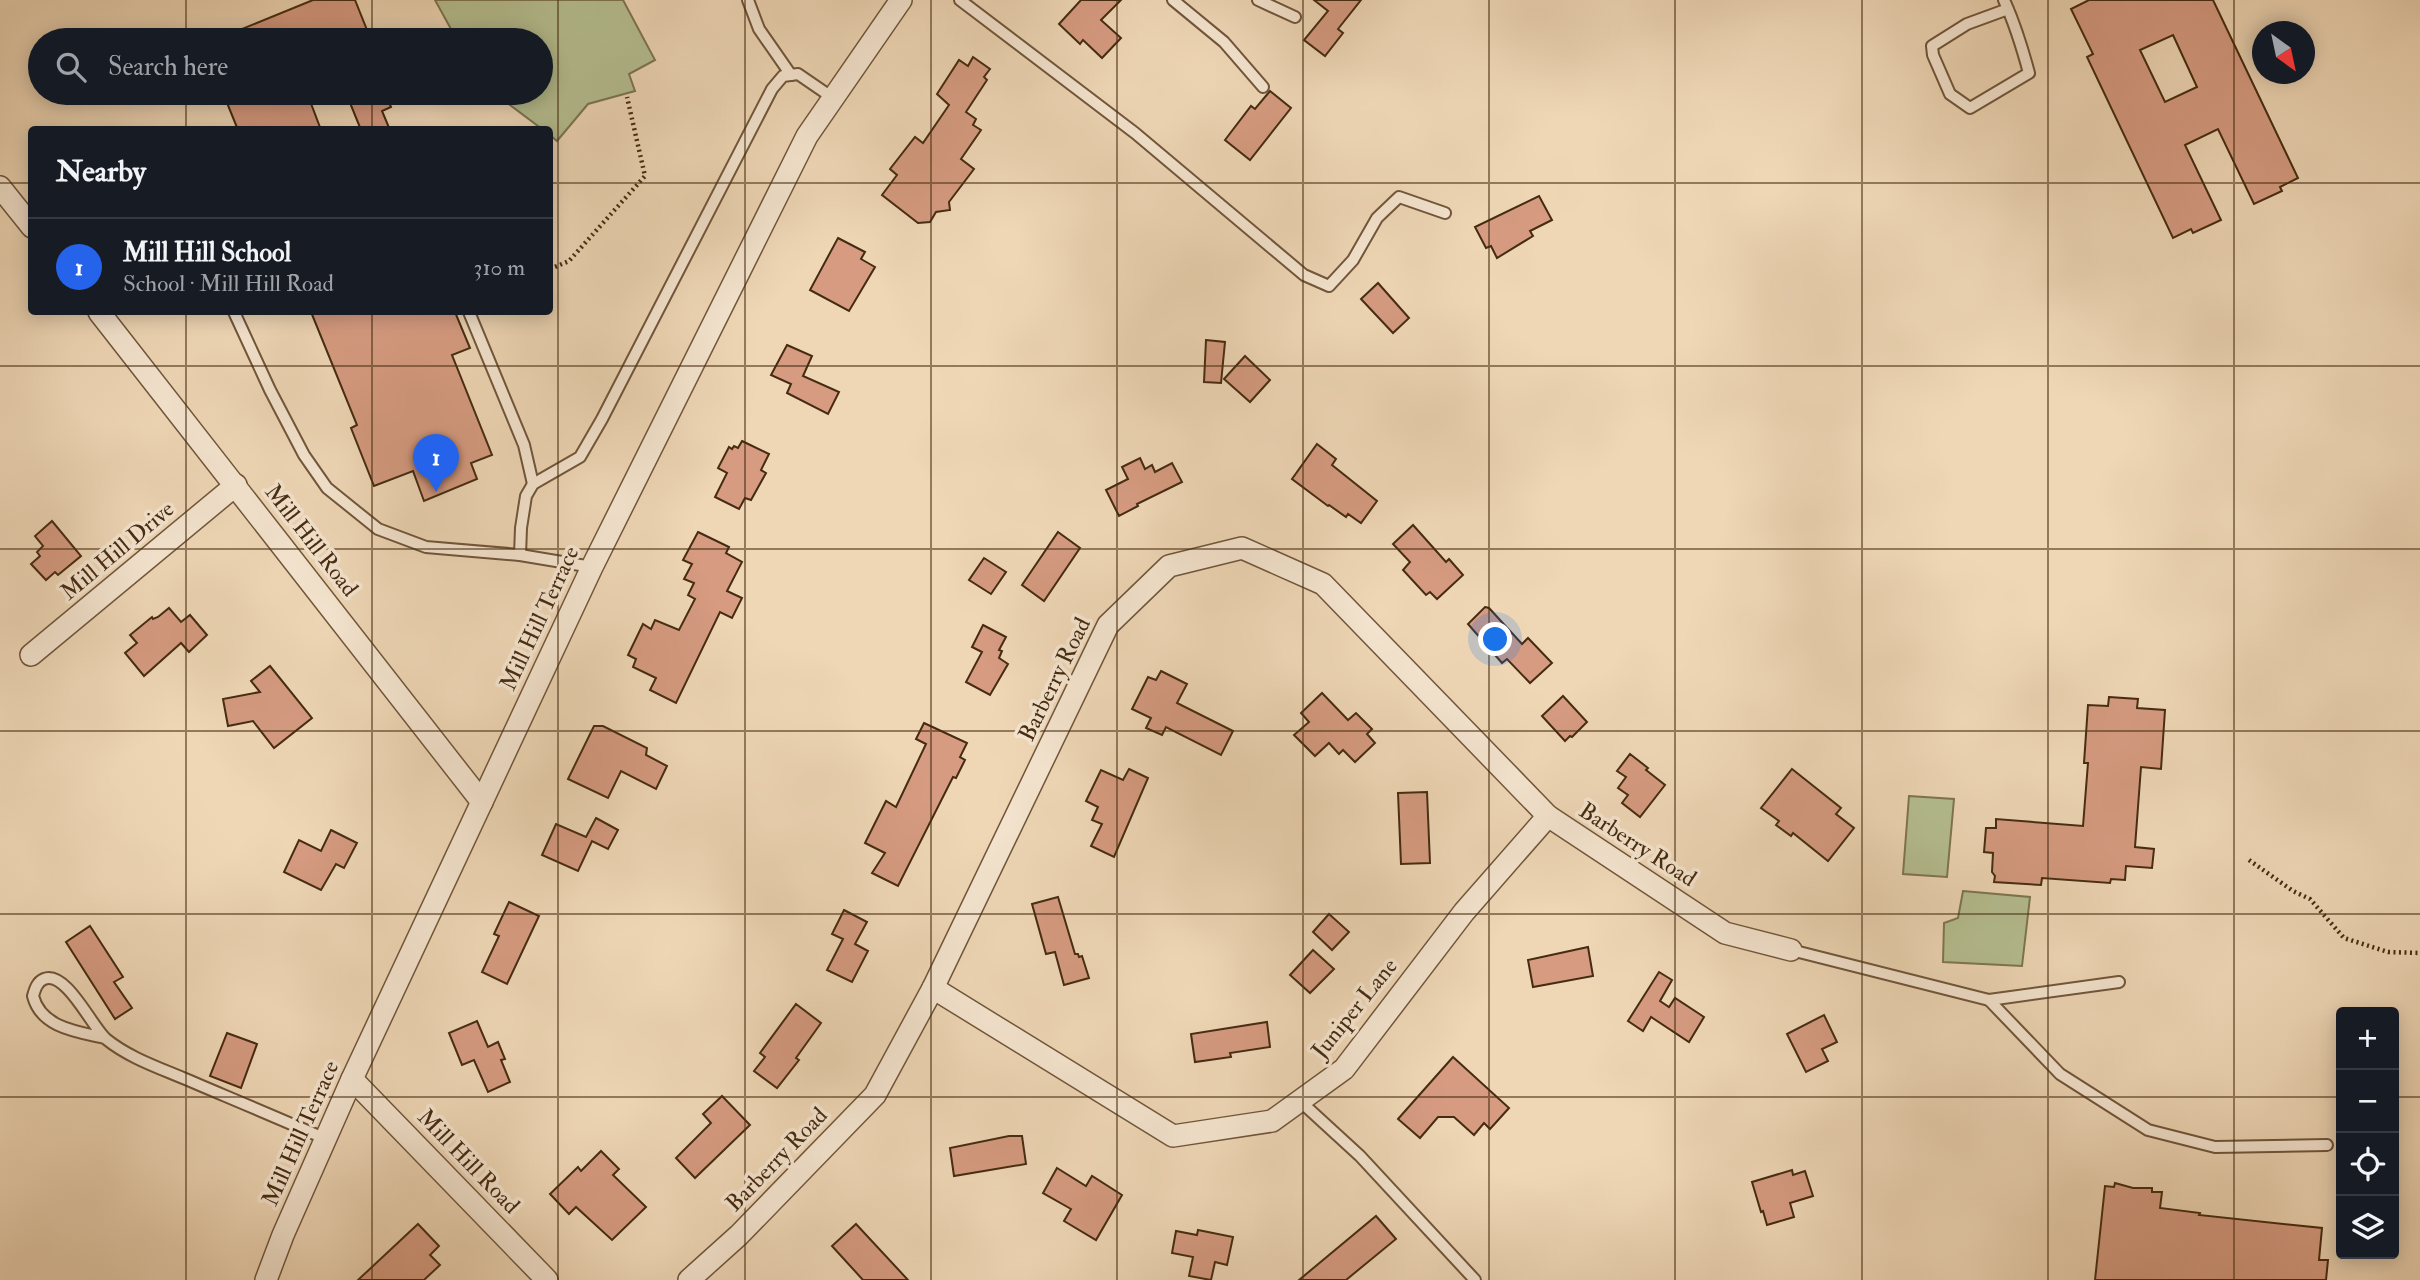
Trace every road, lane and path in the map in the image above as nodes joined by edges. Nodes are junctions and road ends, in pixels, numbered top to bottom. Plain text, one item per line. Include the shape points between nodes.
1 (748, 0) edge
2 (901, 0) edge
3 (960, 0) edge
4 (1173, 0) edge
5 (1258, 0) edge
6 (2006, 4) edge
7 (1295, 17) dead end
8 (791, 75) junction
9 (1263, 87) dead end
10 (627, 97) dead end
11 (833, 97) junction
12 (0, 187) edge
13 (1445, 212) dead end
14 (28, 222) edge
15 (553, 268) edge
16 (101, 315) edge
17 (235, 315) edge
18 (470, 315) edge
19 (533, 484) junction
20 (236, 485) junction
21 (520, 555) junction
22 (592, 567) junction
23 (31, 655) dead end
24 (482, 802) junction
25 (1548, 816) junction
26 (2249, 860) dead end
27 (1791, 950) joint
28 (2420, 953) edge
29 (2119, 982) dead end
30 (933, 988) junction
31 (1989, 1000) junction
32 (105, 1038) junction
33 (352, 1079) junction
34 (1300, 1101) junction
35 (326, 1139) junction
36 (2327, 1145) dead end
37 (266, 1280) edge
38 (547, 1280) edge
39 (689, 1280) edge
40 (1475, 1280) edge

1 - 8 lane via 759,29
2 - 11 street, Mill Hill Terrace
3 - 13 lane via 1135,133 1304,275 1328,286 1353,260 1377,218 1399,197
4 - 9 lane via 1224,42
5 - 7 lane
6 - 6 lane via 2029,73 1970,108 1950,94 1932,46
8 - 11 lane via 797,74
8 - 19 lane via 783,76 772,89 580,457
10 - 15 path via 645,176 569,261
11 - 22 street, Mill Hill Terrace via 807,136
12 - 14 street
16 - 20 street, Mill Hill Road
17 - 21 lane via 281,412 327,488 378,529 426,547
18 - 19 lane via 524,444
19 - 21 lane via 521,528
20 - 23 street, Mill Hill Drive
20 - 24 street, Mill Hill Road
21 - 22 lane
22 - 24 street, Mill Hill Terrace
24 - 33 street, Mill Hill Terrace
25 - 27 street, Barberry Road via 1724,933
25 - 30 street, Barberry Road via 1323,584 1242,548 1169,566 1108,625
25 - 34 street, Juniper Lane via 1464,912 1344,1069
26 - 28 path via 2309,899 2344,938 2388,952
27 - 31 lane
29 - 31 lane
30 - 34 street, Juniper Lane via 1173,1136 1272,1121
30 - 39 street, Barberry Road via 875,1095
31 - 36 lane via 2060,1074 2148,1130 2215,1147
32 - 32 lane via 66,986 51,978 39,982 34,989 35,1002 47,1019 69,1030
32 - 35 lane via 148,1063
33 - 35 street, Mill Hill Terrace
33 - 38 street, Mill Hill Road
34 - 40 lane via 1360,1157
35 - 37 street, Mill Hill Terrace

